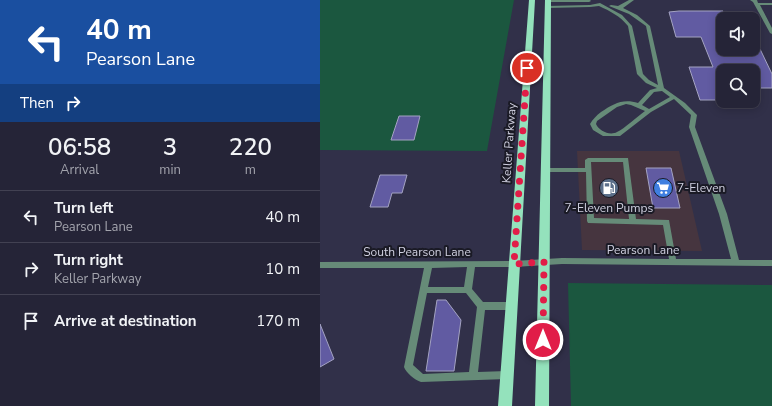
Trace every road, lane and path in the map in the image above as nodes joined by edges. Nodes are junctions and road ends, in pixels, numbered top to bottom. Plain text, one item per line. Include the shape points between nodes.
1 (632, 0) edge
2 (754, 2) edge
3 (532, 3) edge
4 (547, 3) edge
5 (600, 4) junction
6 (772, 4) edge
7 (619, 8) junction
8 (772, 33) edge
9 (662, 89) junction
10 (674, 97) junction
11 (639, 105) junction
12 (649, 112) junction
13 (545, 170) junction
14 (589, 170) junction
15 (633, 222) junction
16 (544, 262) junction
17 (673, 262) junction
18 (736, 263) junction
19 (772, 263) edge
20 (429, 264) junction
21 (471, 264) junction
22 (514, 264) junction
23 (320, 265) edge
24 (423, 290) junction
25 (468, 290) junction
26 (481, 306) junction
27 (512, 306) junction
28 (507, 375) junction
29 (473, 376) junction
30 (505, 406) edge
31 (542, 406) edge

1 - 7 street
2 - 6 street
2 - 8 street
3 - 4 main road
3 - 22 main road, Keller Parkway
4 - 5 street via 590,6
4 - 13 main road
5 - 7 street
5 - 9 street via 627,21 640,74 644,80
7 - 9 street via 641,18 648,26
9 - 10 street
9 - 11 street via 652,91
10 - 12 street
10 - 18 street via 686,105 694,116 692,127 723,214
11 - 12 street
11 - 12 street via 620,102 595,120 595,129 605,135 618,135
13 - 14 street
13 - 16 main road
14 - 15 street via 591,221
14 - 15 street via 588,160 626,160
15 - 17 street via 666,222
16 - 17 street, Pearson Lane
16 - 22 street, Pearson Lane
16 - 31 main road
17 - 18 street, Pearson Lane
18 - 19 street, Pearson Lane
20 - 21 street, South Pearson Lane
20 - 23 street, South Pearson Lane
20 - 24 street
21 - 22 street, South Pearson Lane
21 - 25 street
22 - 27 main road, Keller Parkway
24 - 25 street
24 - 29 street via 408,367 421,378
25 - 26 street
26 - 27 street
26 - 29 street
27 - 28 main road, Keller Parkway
28 - 29 street
28 - 30 main road, Keller Parkway

